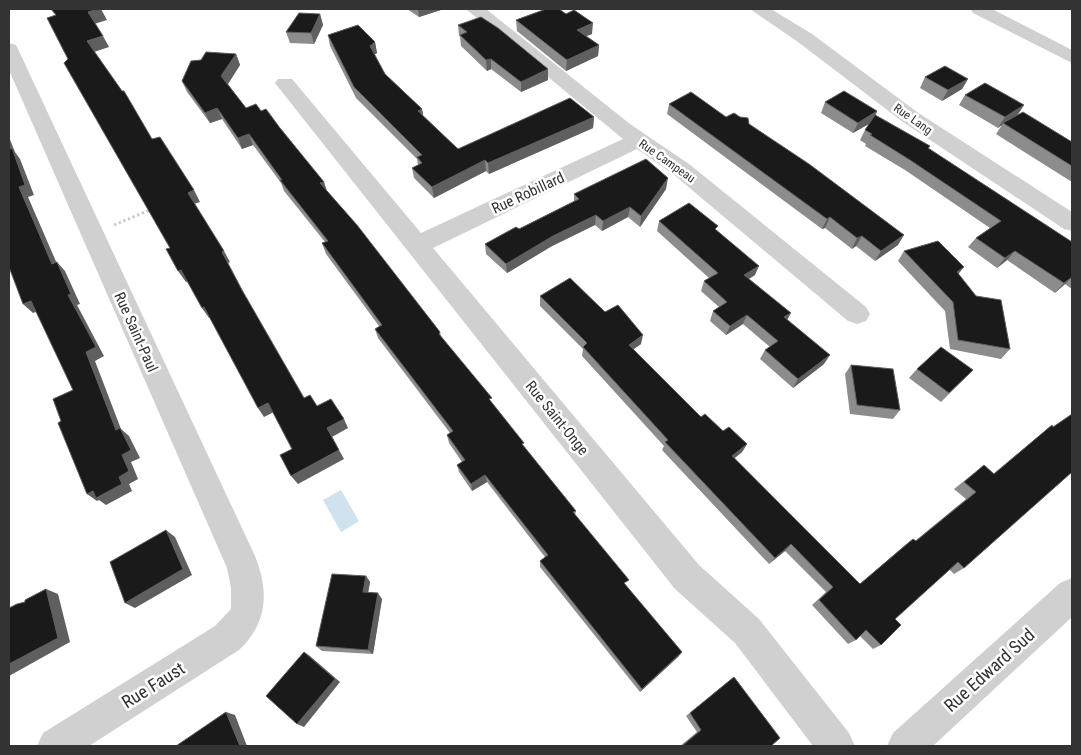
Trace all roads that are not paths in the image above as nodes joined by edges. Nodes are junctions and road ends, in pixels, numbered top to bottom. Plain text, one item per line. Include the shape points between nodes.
1 (475, 9) edge
2 (759, 9) edge
3 (979, 9) edge
4 (9, 49) edge
5 (1072, 57) edge
6 (285, 83) dead end
7 (638, 140) junction
8 (1072, 223) edge
9 (418, 245) junction
10 (857, 314) dead end
11 (1072, 594) edge
12 (245, 618) joint
13 (56, 746) edge
14 (836, 746) edge
15 (906, 746) edge

1 - 7 street, Rue Campeau
2 - 8 street, Rue Lang via 805,38 910,118
3 - 5 street
4 - 12 street, Rue Saint-Paul via 243,567 249,596
6 - 9 street, Rue Saint-Onge
7 - 9 street, Rue Robillard
7 - 10 street, Rue Campeau via 681,169
9 - 14 street, Rue Saint-Onge via 687,577 747,631
11 - 15 street, Rue Edward Sud
12 - 13 street, Rue Faust via 222,641

